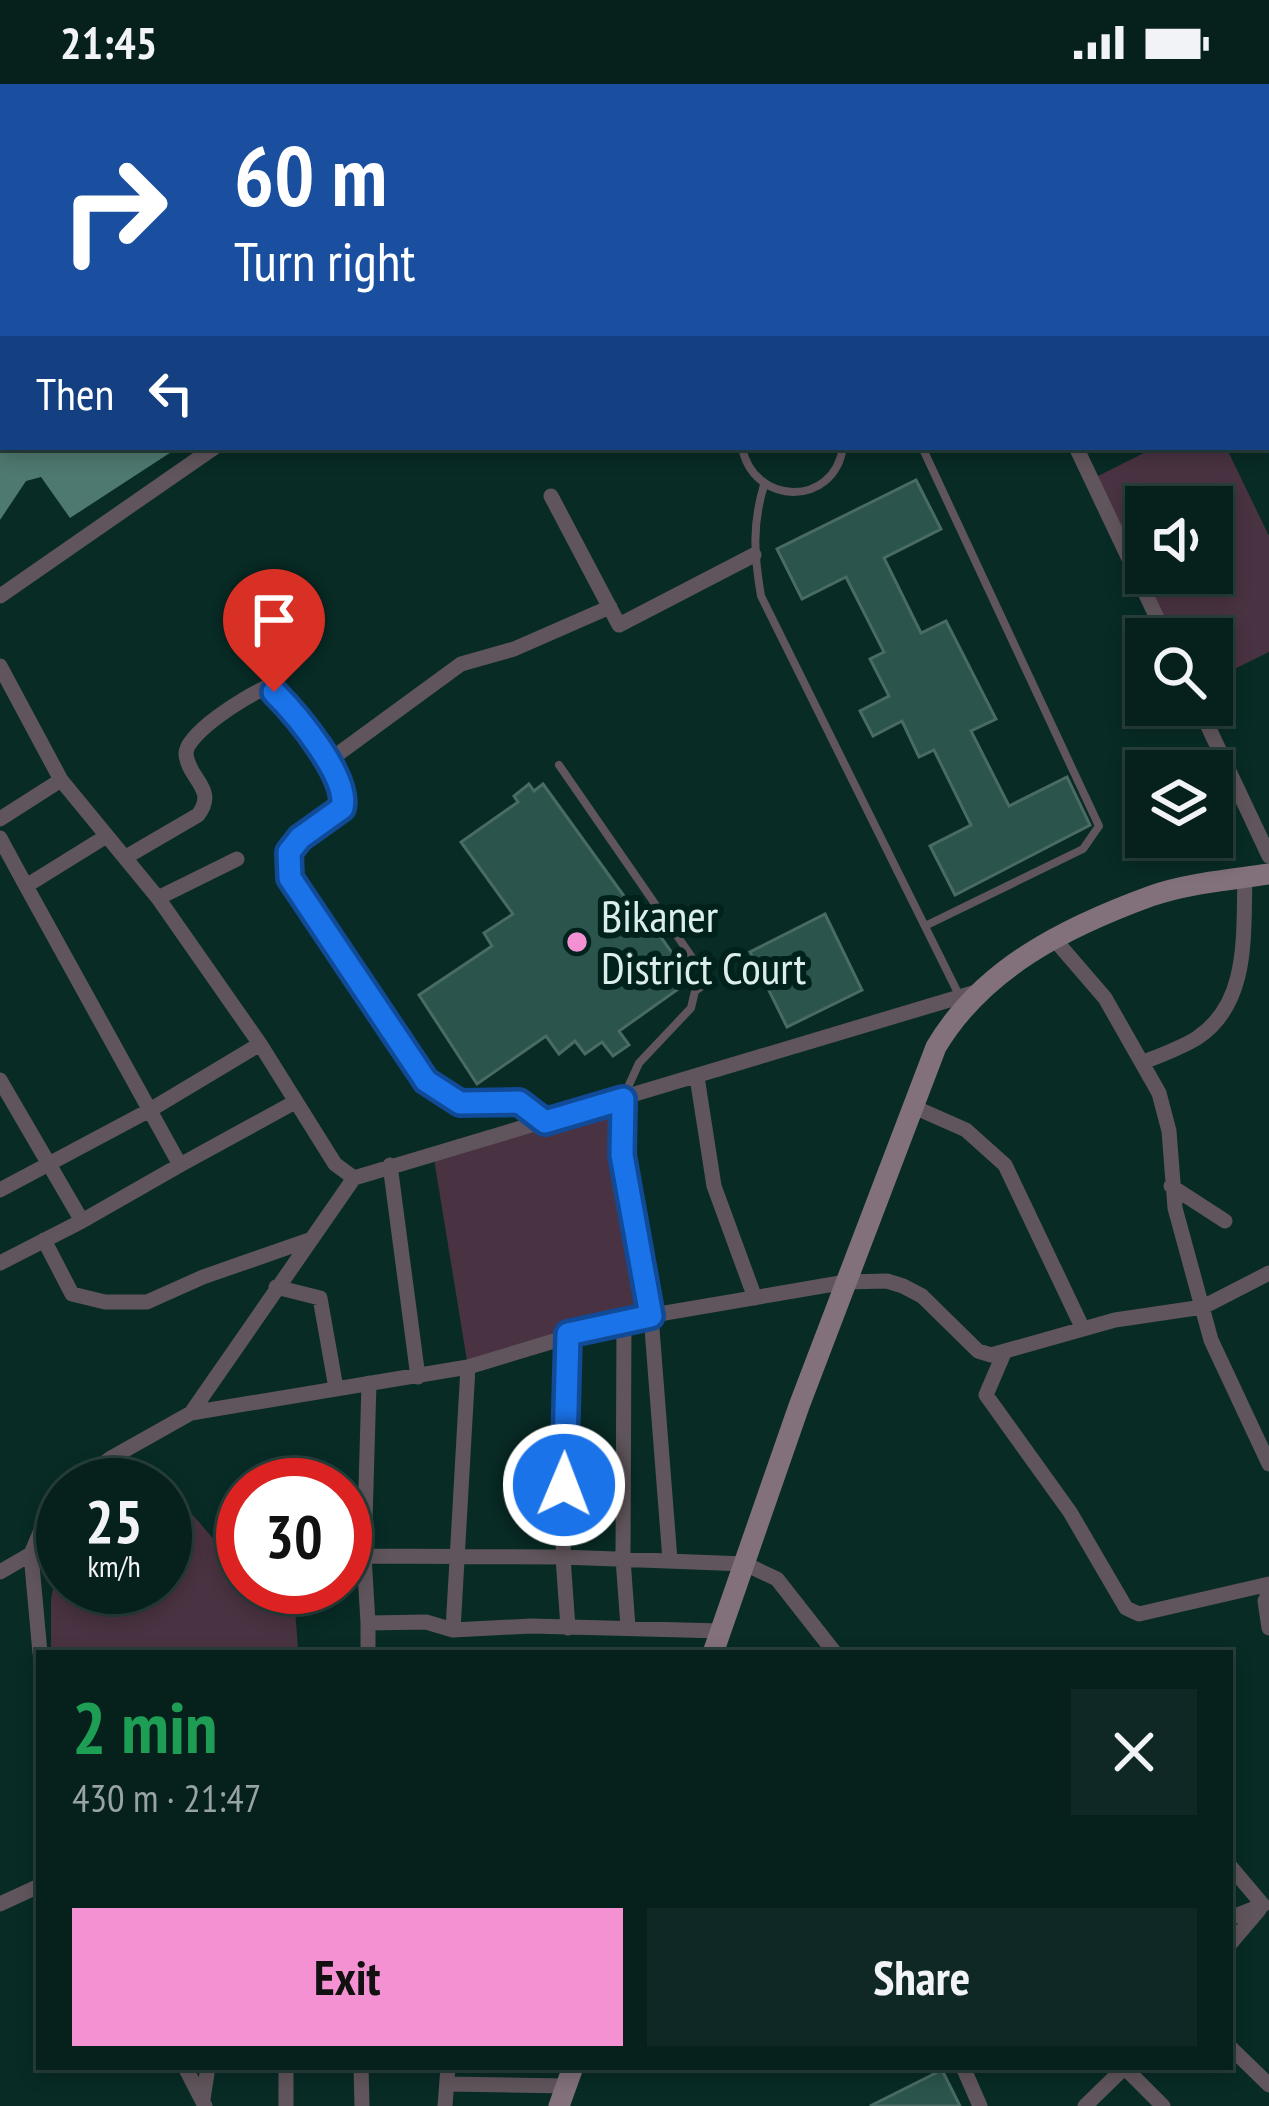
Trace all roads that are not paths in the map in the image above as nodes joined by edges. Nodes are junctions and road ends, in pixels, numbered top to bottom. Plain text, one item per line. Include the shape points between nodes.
1 (211, 450) edge
2 (743, 450) edge
3 (842, 450) edge
4 (923, 450) edge
5 (1077, 450) edge
6 (764, 485) junction
7 (551, 496) dead end
8 (754, 556) junction
9 (0, 596) edge
10 (610, 607) junction
11 (1157, 618) edge
12 (0, 666) edge
13 (1208, 726) edge
14 (327, 762) junction
15 (559, 766) dead end
16 (62, 780) junction
17 (0, 819) edge
18 (105, 837) junction
19 (0, 838) edge
20 (1269, 856) edge
21 (126, 857) junction
22 (237, 859) dead end
23 (1269, 874) edge
24 (1245, 878) junction
25 (26, 886) junction
26 (158, 898) junction
27 (925, 926) junction
28 (1055, 940) junction
29 (968, 994) junction
30 (260, 1044) junction
31 (1144, 1062) junction
32 (697, 1077) junction
33 (0, 1080) edge
34 (623, 1099) junction
35 (295, 1102) junction
36 (914, 1107) junction
37 (150, 1109) junction
38 (545, 1122) junction
39 (51, 1164) junction
40 (179, 1165) junction
41 (390, 1165) junction
42 (354, 1178) junction
43 (1171, 1186) junction
44 (0, 1190) edge
45 (82, 1221) junction
46 (1225, 1221) dead end
47 (44, 1240) junction
48 (309, 1240) junction
49 (0, 1263) edge
50 (1269, 1273) edge
51 (845, 1282) junction
52 (276, 1287) junction
53 (755, 1298) junction
54 (1203, 1307) junction
55 (651, 1316) junction
56 (624, 1320) junction
57 (1083, 1329) junction
58 (568, 1334) junction
59 (1004, 1353) junction
60 (468, 1366) junction
61 (418, 1377) junction
62 (369, 1383) junction
63 (336, 1388) junction
64 (190, 1413) junction
65 (110, 1458) edge
66 (367, 1458) edge
67 (1269, 1464) edge
68 (36, 1542) edge
69 (31, 1554) junction
70 (372, 1556) edge
71 (455, 1557) junction
72 (563, 1557) junction
73 (623, 1559) junction
74 (670, 1560) junction
75 (745, 1564) junction
76 (0, 1572) edge
77 (1269, 1588) edge
78 (367, 1614) edge
79 (368, 1623) junction
80 (628, 1627) junction
81 (568, 1628) junction
82 (1269, 1628) edge
83 (453, 1630) junction
84 (717, 1642) edge
85 (368, 1647) edge
86 (40, 1650) edge
87 (833, 1650) edge
88 (1233, 1869) edge
89 (36, 1887) edge
90 (1266, 1902) edge
91 (0, 1904) edge
92 (1233, 1917) edge
93 (1233, 1940) edge
94 (1233, 2050) edge
95 (187, 2070) edge
96 (208, 2070) edge
97 (286, 2070) edge
98 (361, 2070) edge
99 (964, 2070) edge
100 (1122, 2070) edge
101 (1128, 2070) edge
102 (448, 2076) edge
103 (1269, 2085) edge
104 (566, 2086) edge
105 (204, 2104) edge
106 (286, 2106) edge
107 (362, 2106) edge
108 (446, 2106) edge
109 (980, 2106) edge
110 (1085, 2106) edge
111 (1163, 2106) edge

1 - 9 street
2 - 6 lane
3 - 6 lane via 836,470 812,490
4 - 27 lane via 1100,826 1083,849
5 - 11 street
6 - 8 lane
7 - 10 street
8 - 10 street via 619,625
8 - 27 lane via 761,596
10 - 14 street via 461,664
12 - 16 street
13 - 20 street
14 - 21 street via 274,692 253,693 191,737 187,760 206,796 198,815
14 - 38 street via 345,801 289,852 290,878 426,1081 460,1103 519,1102
15 - 34 lane via 709,982 639,1063
16 - 17 street
16 - 18 street
18 - 21 street
18 - 25 street
19 - 25 street
21 - 26 street
22 - 26 street
23 - 24 street
24 - 28 street via 1153,896
24 - 31 street via 1243,957 1226,1007 1195,1040
25 - 37 street
26 - 30 street
27 - 29 lane
28 - 29 street
28 - 31 street via 1106,998
29 - 32 street
29 - 36 street
30 - 35 street
30 - 37 street
31 - 43 street via 1164,1108
32 - 34 street
32 - 53 street via 714,1186
33 - 39 street
34 - 38 street
34 - 55 street via 624,1170
35 - 40 street
35 - 42 street via 335,1164
36 - 51 street
36 - 57 street via 966,1130 1005,1165
37 - 39 street
37 - 40 street
38 - 41 street
39 - 44 street
39 - 45 street
40 - 45 street
41 - 42 street
41 - 61 street
42 - 48 street
43 - 46 street
43 - 54 street
45 - 47 street
47 - 48 street via 72,1294 147,1302
47 - 49 street
48 - 52 street
50 - 54 street
51 - 53 street
51 - 59 street via 904,1286 978,1351
51 - 75 street
52 - 63 street via 320,1298
52 - 64 street
53 - 55 street
54 - 57 street
54 - 67 street
55 - 56 street
55 - 74 street
56 - 58 street
56 - 73 street
57 - 59 street
58 - 60 street
58 - 72 street
59 - 77 street via 986,1395 1126,1608 1138,1614
60 - 61 street
60 - 71 street
61 - 62 street
62 - 63 street
62 - 66 street
63 - 64 street
64 - 65 street
68 - 69 street
69 - 76 street
69 - 86 street
70 - 71 street
71 - 72 street
71 - 83 street
72 - 73 street
72 - 81 street
73 - 74 street
73 - 80 street
74 - 75 street
75 - 84 street
75 - 87 street via 777,1579
77 - 82 street
78 - 79 street
79 - 83 street
79 - 85 street
80 - 81 street
80 - 84 street
81 - 83 street
88 - 90 street
89 - 91 street
90 - 92 street
90 - 93 street
94 - 103 street
95 - 105 street
96 - 105 street
97 - 106 street
98 - 107 street
99 - 109 street
100 - 110 street
101 - 111 street
102 - 104 street
102 - 108 street

